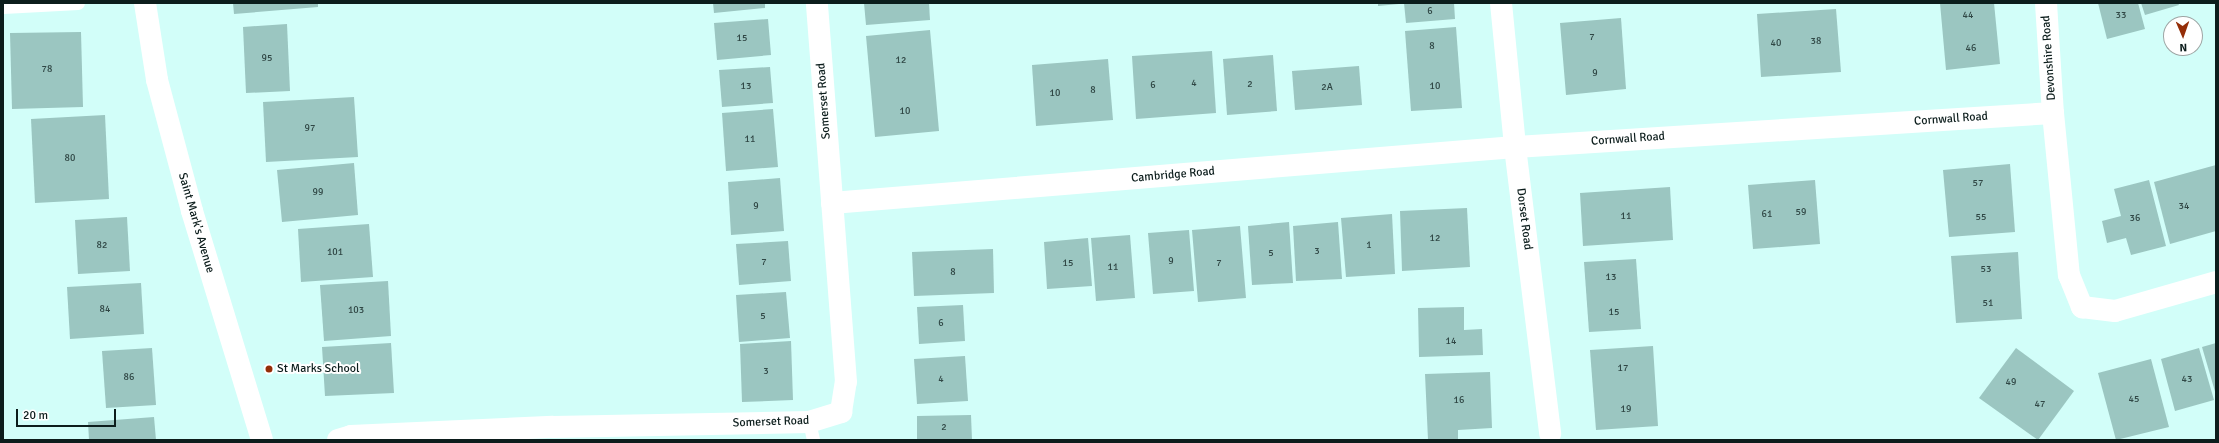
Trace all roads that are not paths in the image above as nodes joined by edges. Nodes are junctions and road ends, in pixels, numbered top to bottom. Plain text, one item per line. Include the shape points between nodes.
1 (78, 3) edge
2 (145, 3) edge
3 (817, 3) edge
4 (1501, 3) edge
5 (2046, 3) edge
6 (3, 7) edge
7 (2053, 113) junction
8 (1515, 147) junction
9 (832, 203) junction
10 (2216, 282) edge
11 (811, 431) edge
12 (555, 434) edge
13 (1550, 434) dead end
14 (262, 440) edge
15 (338, 440) edge

1 - 6 lane
2 - 14 street, Saint Mark's Avenue via 157,80 166,116 192,211
3 - 9 street, Somerset Road
4 - 8 street, Dorset Road
5 - 7 street, Devonshire Road
7 - 8 street, Cornwall Road
7 - 10 street via 2069,275 2082,307 2115,311
8 - 9 street, Cambridge Road
8 - 13 street, Dorset Road
9 - 11 street, Somerset Road via 846,382 841,412
11 - 12 street, Somerset Road
12 - 15 street, Somerset Road via 351,436

